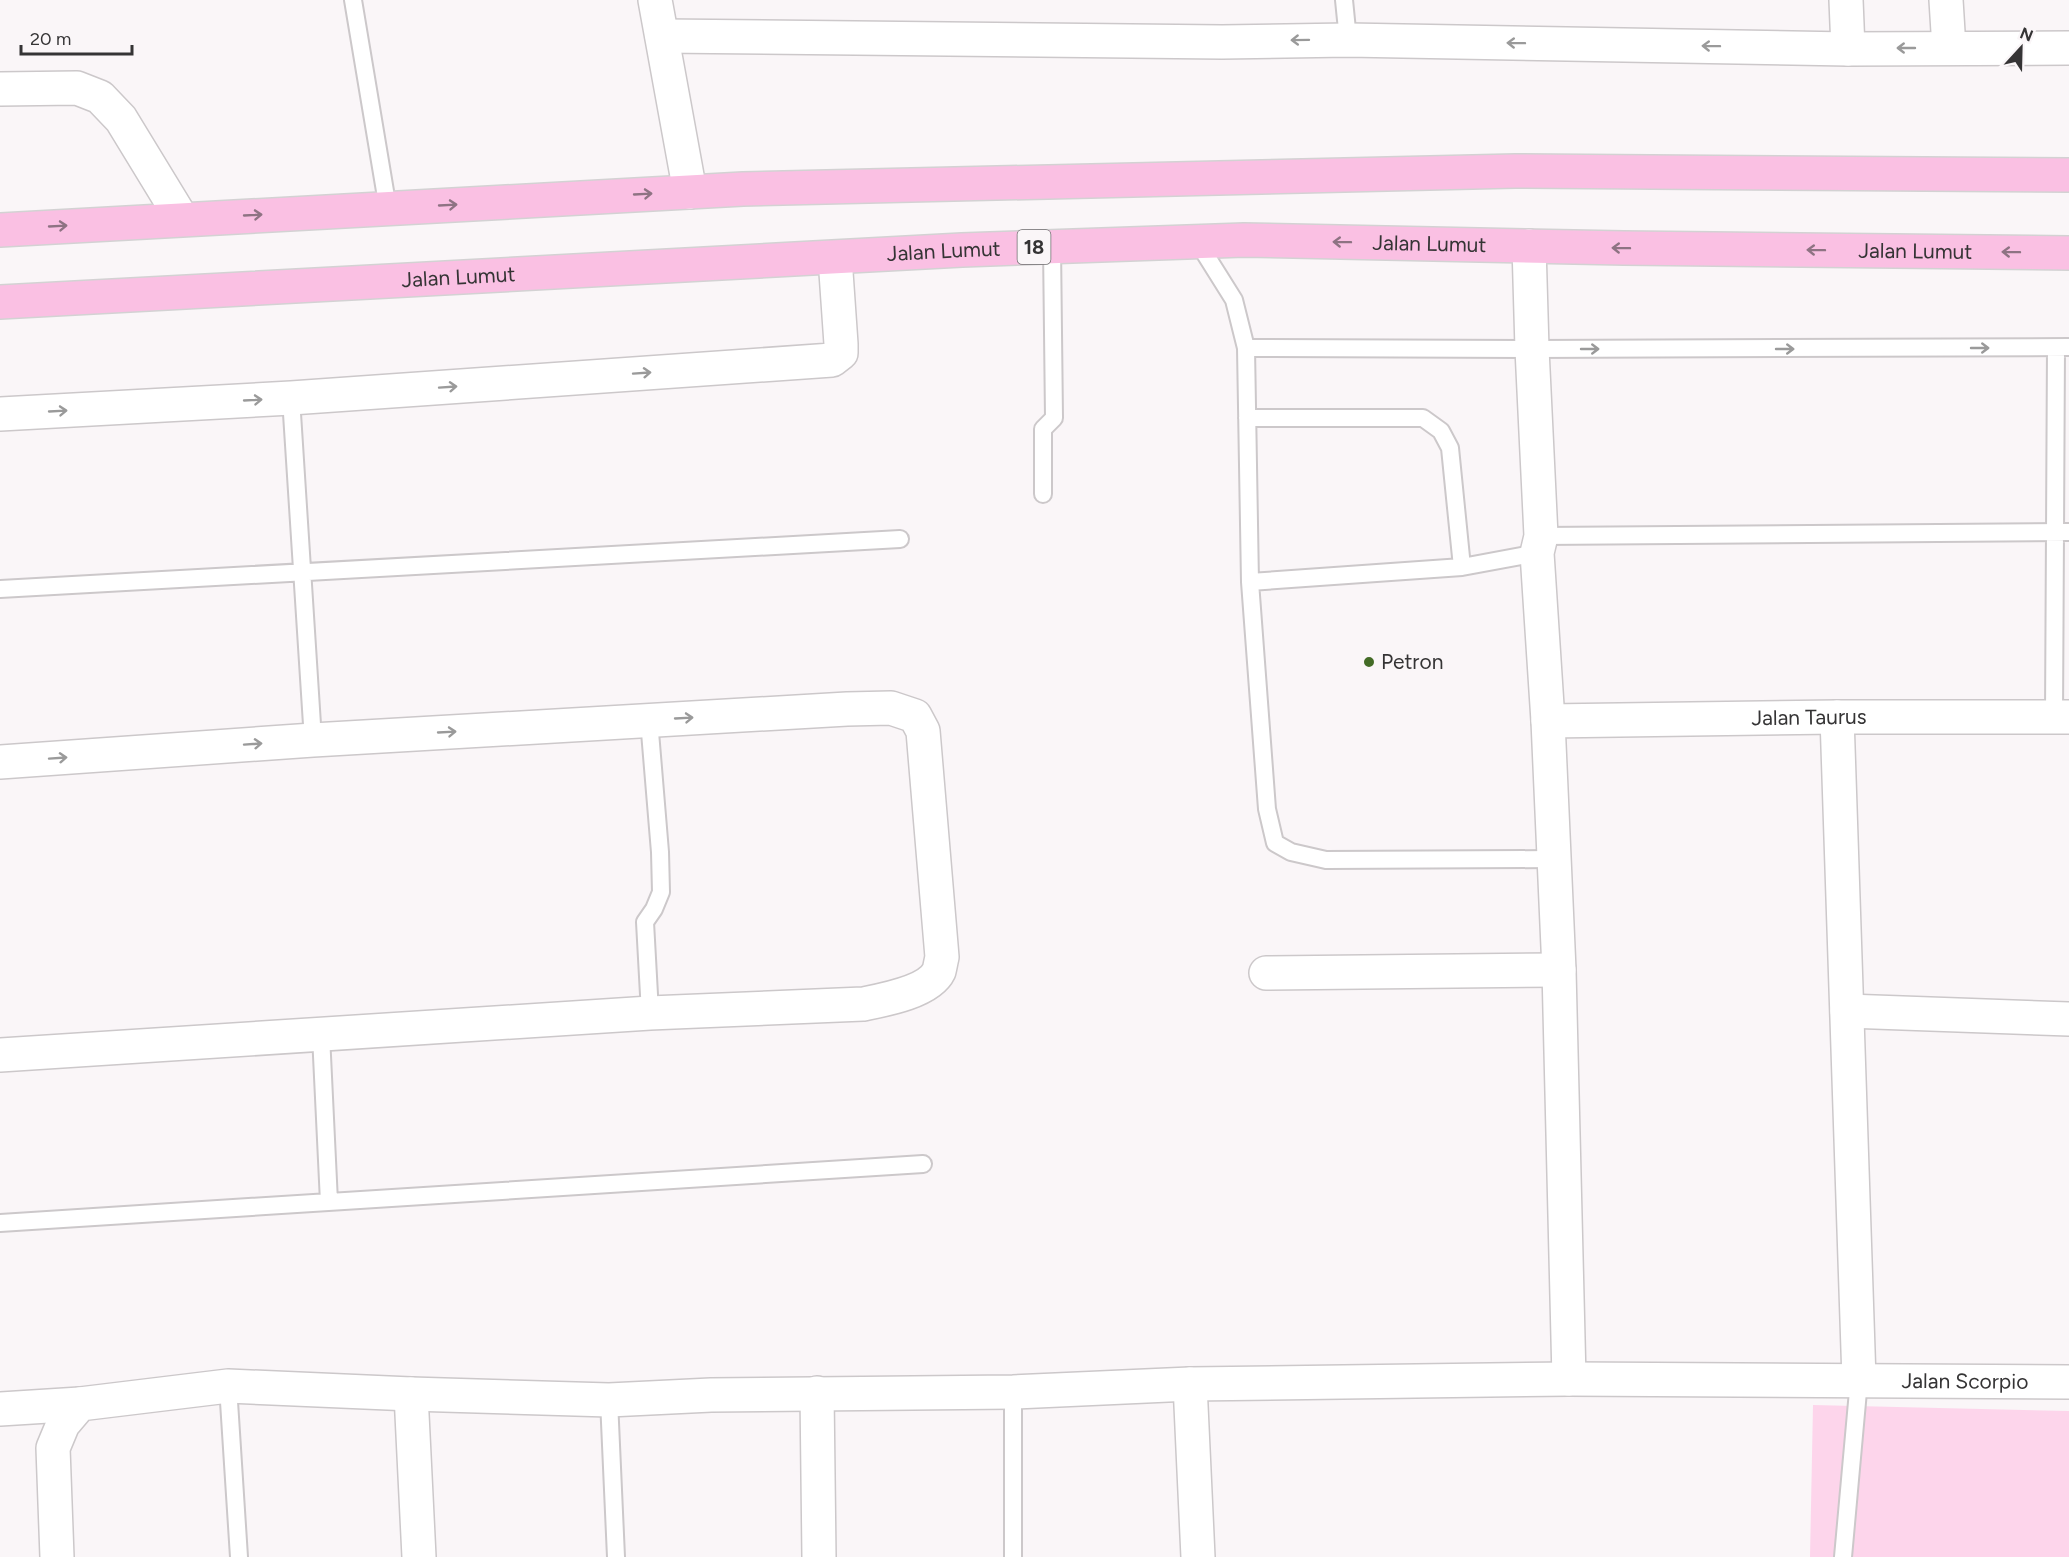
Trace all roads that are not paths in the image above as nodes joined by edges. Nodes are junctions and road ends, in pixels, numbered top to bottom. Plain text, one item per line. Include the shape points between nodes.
1 (354, 0) edge
2 (655, 0) edge
3 (1344, 0) edge
4 (1846, 0) edge
5 (1946, 0) edge
6 (662, 36) junction
7 (1348, 40) junction
8 (1949, 48) junction
9 (2069, 48) edge
10 (1848, 49) junction
11 (0, 89) edge
12 (2069, 175) edge
13 (690, 192) junction
14 (388, 209) junction
15 (182, 219) junction
16 (0, 230) edge
17 (1197, 241) junction
18 (1052, 246) junction
19 (1529, 246) junction
20 (2069, 253) edge
21 (835, 258) junction
22 (0, 302) edge
23 (1246, 348) junction
24 (2063, 348) edge
25 (1532, 349) junction
26 (291, 398) junction
27 (0, 414) edge
28 (1247, 418) junction
29 (1043, 494) dead end
30 (2062, 532) edge
31 (900, 539) dead end
32 (1539, 545) junction
33 (1462, 567) junction
34 (302, 572) junction
35 (1250, 582) junction
36 (0, 589) edge
37 (1837, 717) junction
38 (2062, 717) edge
39 (649, 720) junction
40 (1548, 721) junction
41 (313, 740) junction
42 (0, 762) edge
43 (1554, 859) junction
44 (1559, 970) junction
45 (1266, 973) dead end
46 (1847, 1011) junction
47 (650, 1013) junction
48 (2069, 1019) edge
49 (321, 1035) junction
50 (0, 1055) edge
51 (923, 1164) dead end
52 (329, 1202) junction
53 (0, 1223) edge
54 (1569, 1379) junction
55 (1859, 1380) junction
56 (2069, 1382) edge
57 (1190, 1384) junction
58 (228, 1386) junction
59 (1013, 1392) junction
60 (817, 1393) junction
61 (411, 1394) junction
62 (609, 1400) junction
63 (80, 1404) junction
64 (0, 1409) edge
65 (57, 1557) edge
66 (239, 1557) edge
67 (419, 1557) edge
68 (616, 1557) edge
69 (819, 1557) edge
70 (1013, 1557) edge
71 (1198, 1557) edge
72 (1843, 1557) edge

1 - 14 lane
2 - 6 street
3 - 7 lane
4 - 10 street
5 - 8 street
7 -> 6 street
6 - 13 street
10 -> 7 street
8 - 9 street
8 -> 10 street
11 - 15 street via 77,88 100,97 122,119
12 - 13 main road via 1515,171
14 -> 13 main road
15 -> 14 main road
16 -> 15 main road
17 - 18 main road, Jalan Lumut / 18
19 -> 17 main road, Jalan Lumut / 18
17 - 23 lane via 1234,300
18 - 21 main road, Jalan Lumut / 18
18 - 29 lane via 1054,418 1043,429
20 -> 19 main road, Jalan Lumut / 18
19 - 25 street
21 - 22 main road, Jalan Lumut / 18 via 605,267
26 -> 21 street via 831,360 841,353
23 - 25 lane
23 - 28 lane
25 -> 24 lane
24 - 30 lane
25 - 32 street
27 -> 26 street
26 - 34 lane
28 - 33 lane via 1423,418 1441,431 1450,448
28 - 35 lane
30 - 32 lane
30 - 38 lane
31 - 34 lane
32 - 33 lane
32 - 40 street
33 - 35 lane
34 - 36 lane
34 - 41 lane
35 - 43 lane via 1267,809 1275,843 1291,852 1326,860
37 - 38 street, Jalan Taurus
37 - 40 street, Jalan Taurus
37 - 46 street
41 -> 39 street
39 - 47 lane via 661,892 645,922
39 -> 47 street via 847,708 891,708 915,716 923,730 942,957 933,979 894,998 862,1004
40 - 43 street
42 -> 41 street
43 - 44 street
44 - 45 street
44 - 54 street
46 - 48 street
46 - 55 street
47 - 49 street
49 - 50 street
49 - 52 lane
51 - 52 lane
52 - 53 lane
54 - 55 street, Jalan Scorpio
54 - 57 street, Jalan Scorpio
55 - 56 street, Jalan Scorpio
55 - 72 lane
57 - 59 street, Jalan Scorpio
57 - 71 street
58 - 61 street, Jalan Scorpio
58 - 63 street, Jalan Scorpio
58 - 66 lane
59 - 60 street, Jalan Scorpio
59 - 70 lane
60 - 62 street, Jalan Scorpio
60 - 69 street
61 - 62 street, Jalan Scorpio
61 - 67 street
62 - 68 lane
63 - 64 street, Jalan Scorpio
63 - 65 street via 63,1424 53,1448

